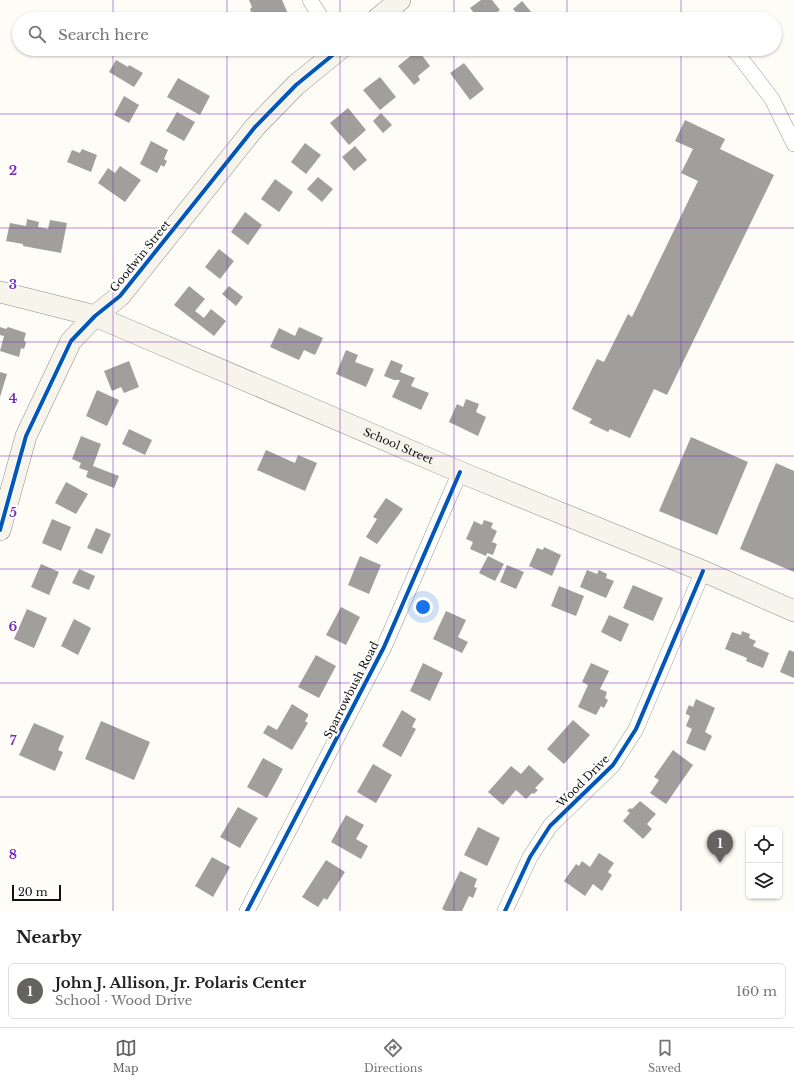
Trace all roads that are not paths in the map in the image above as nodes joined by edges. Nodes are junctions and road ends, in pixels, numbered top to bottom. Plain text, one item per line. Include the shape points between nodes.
1 (310, 0) edge
2 (400, 0) edge
3 (318, 12) edge
4 (385, 12) edge
5 (331, 56) edge
6 (739, 56) edge
7 (794, 144) edge
8 (0, 292) edge
9 (95, 316) junction
10 (460, 472) junction
11 (0, 530) edge
12 (703, 571) junction
13 (794, 611) edge
14 (247, 911) edge
15 (505, 911) edge

1 - 3 street
2 - 4 main road
5 - 9 main road, Goodwin Street via 296,85 256,127 120,296
6 - 7 street via 772,99
8 - 9 main road, School Street
9 - 10 main road, School Street
9 - 11 main road, Goodwin Street via 71,341 26,436
10 - 12 main road, School Street
10 - 14 street, Sparrowbush Road via 384,647
12 - 13 main road, School Street
12 - 15 street, Wood Drive via 636,729 613,766 550,826 530,857

